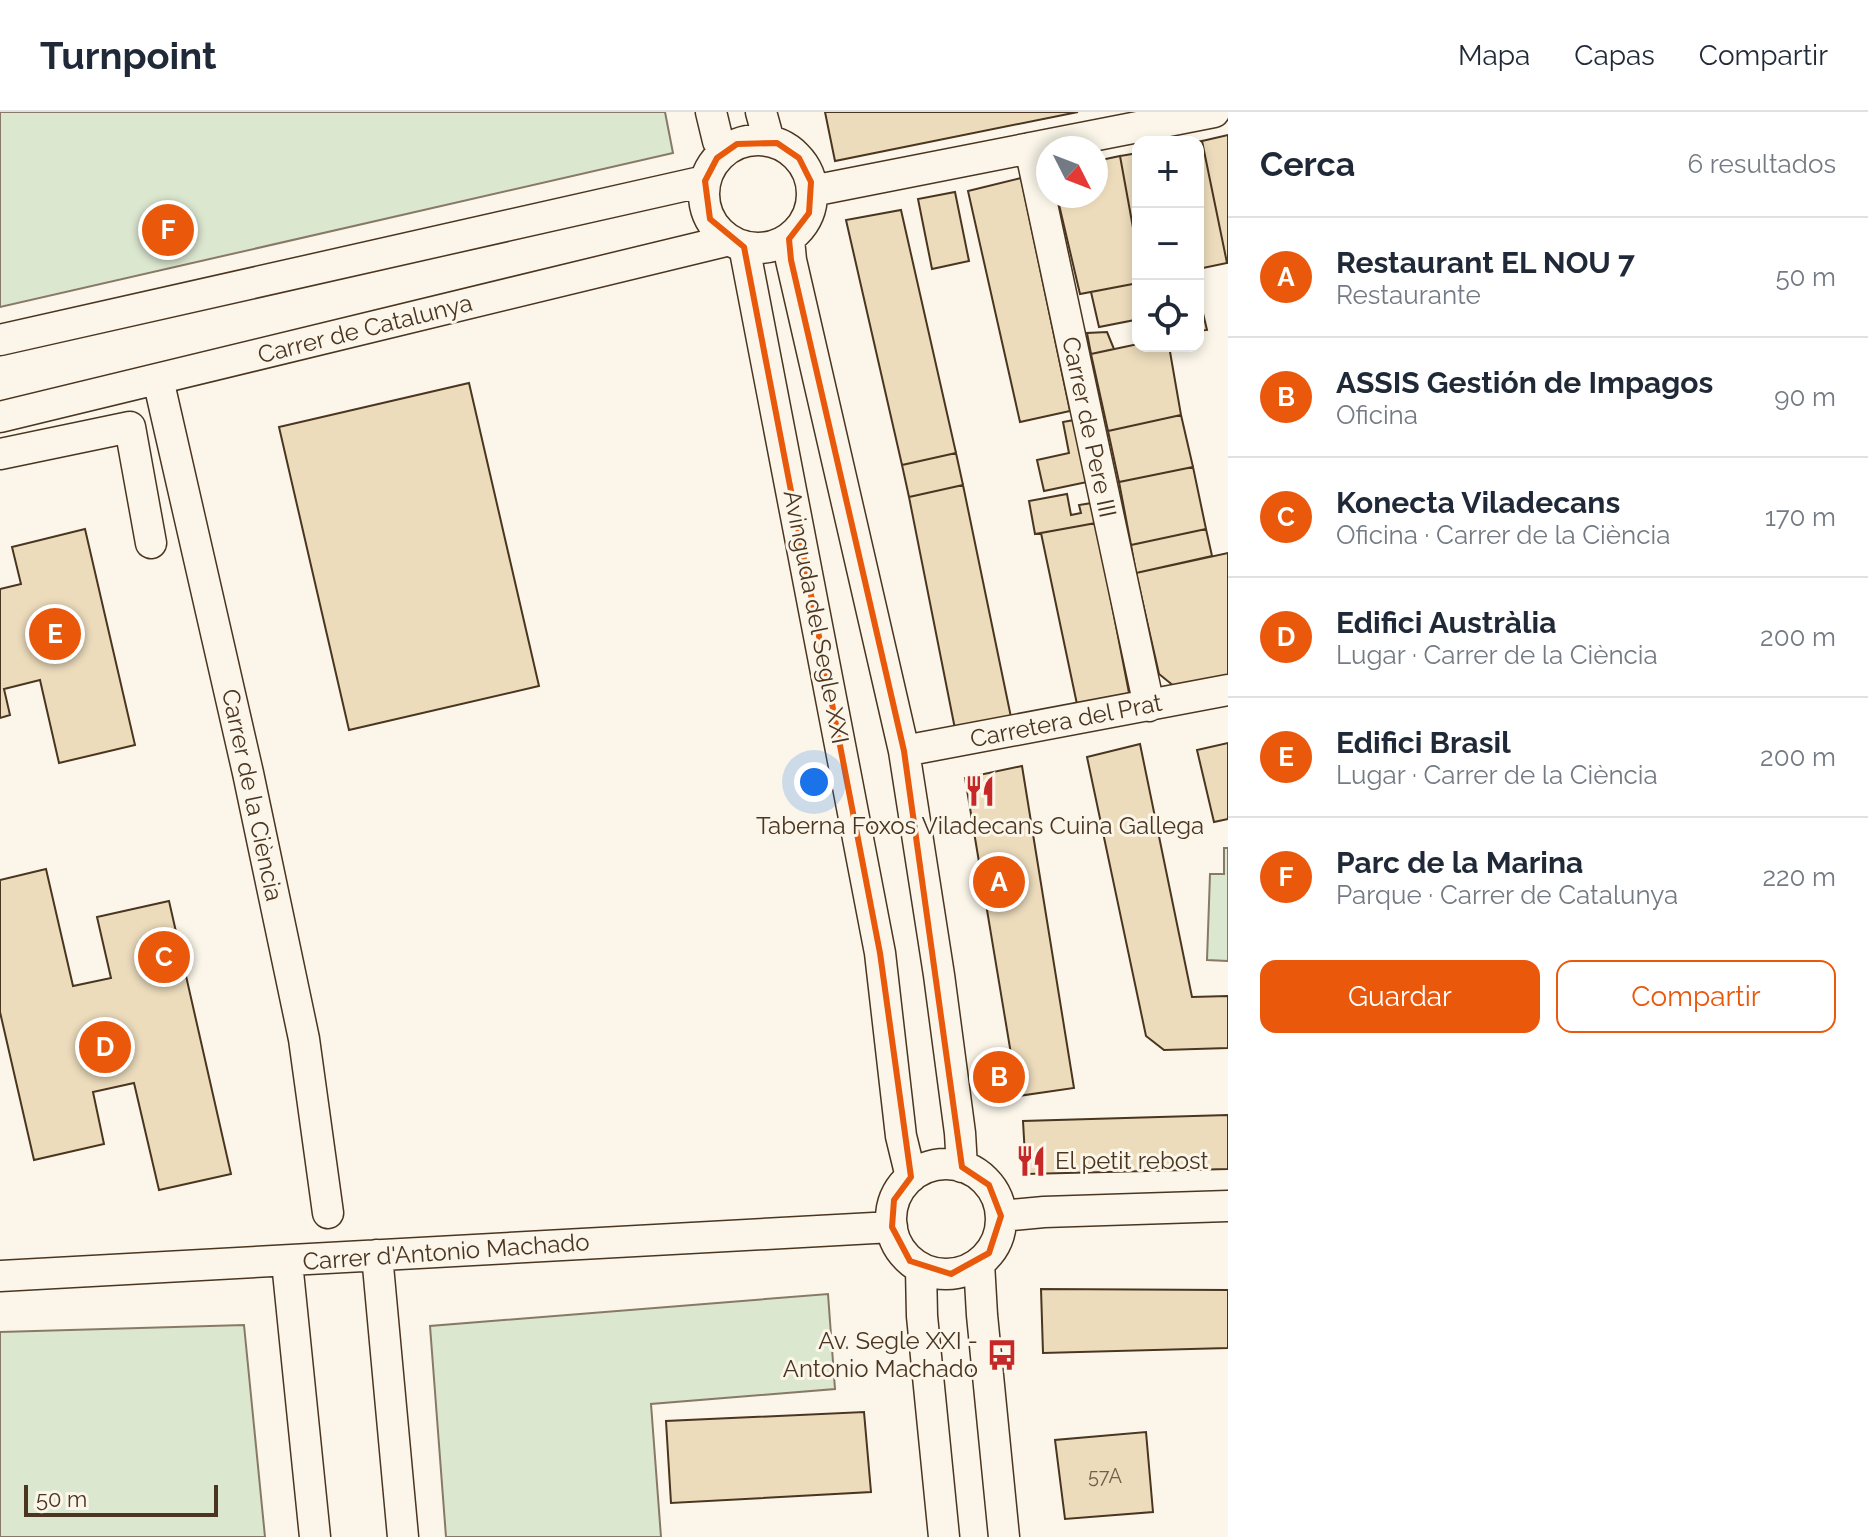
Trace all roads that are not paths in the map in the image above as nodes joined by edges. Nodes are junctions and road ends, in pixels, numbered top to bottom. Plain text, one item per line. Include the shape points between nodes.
1 (711, 112) edge
2 (1214, 112) edge
3 (765, 126) edge
4 (1030, 148) junction
5 (724, 152) junction
6 (705, 181) junction
7 (812, 191) junction
8 (789, 239) junction
9 (737, 243) junction
10 (0, 340) edge
11 (158, 379) junction
12 (0, 417) edge
13 (0, 454) edge
14 (151, 543) dead end
15 (1228, 690) edge
16 (1149, 706) junction
17 (904, 751) junction
18 (962, 1167) junction
19 (911, 1177) junction
20 (1228, 1206) edge
21 (328, 1213) dead end
22 (1001, 1216) junction
23 (892, 1227) junction
24 (377, 1255) junction
25 (287, 1262) junction
26 (979, 1263) junction
27 (921, 1269) junction
28 (0, 1276) edge
29 (315, 1537) edge
30 (403, 1537) edge
31 (944, 1537) edge
32 (1004, 1537) edge

1 - 5 street
2 - 4 street
3 - 5 street
3 - 7 street via 799,158
4 - 7 street
4 - 16 street, Carrer de Pere III
5 - 6 street
6 - 9 street via 710,219
6 - 10 street
7 - 8 street via 804,223
8 - 9 street via 772,246
8 - 17 street
9 - 11 street, Carrer de Catalunya
9 - 19 street, Avinguda del Segle XXI via 880,953 901,1136
11 - 12 street, Carrer de Catalunya
11 - 21 street, Carrer de la Ciència via 298,1010
13 - 14 street via 130,427
15 - 16 street, Carretera del Prat
16 - 17 street, Carretera del Prat
17 - 18 street
18 - 19 street via 935,1165
18 - 22 street via 989,1185
19 - 23 street via 894,1200
20 - 22 street
22 - 26 street via 996,1242
23 - 24 street, Carrer d'Antonio Machado
23 - 27 street via 901,1252
24 - 25 street, Carrer d'Antonio Machado
24 - 30 street
25 - 28 street, Carrer d'Antonio Machado
25 - 29 street
26 - 27 street via 951,1274
26 - 32 street
27 - 31 street

